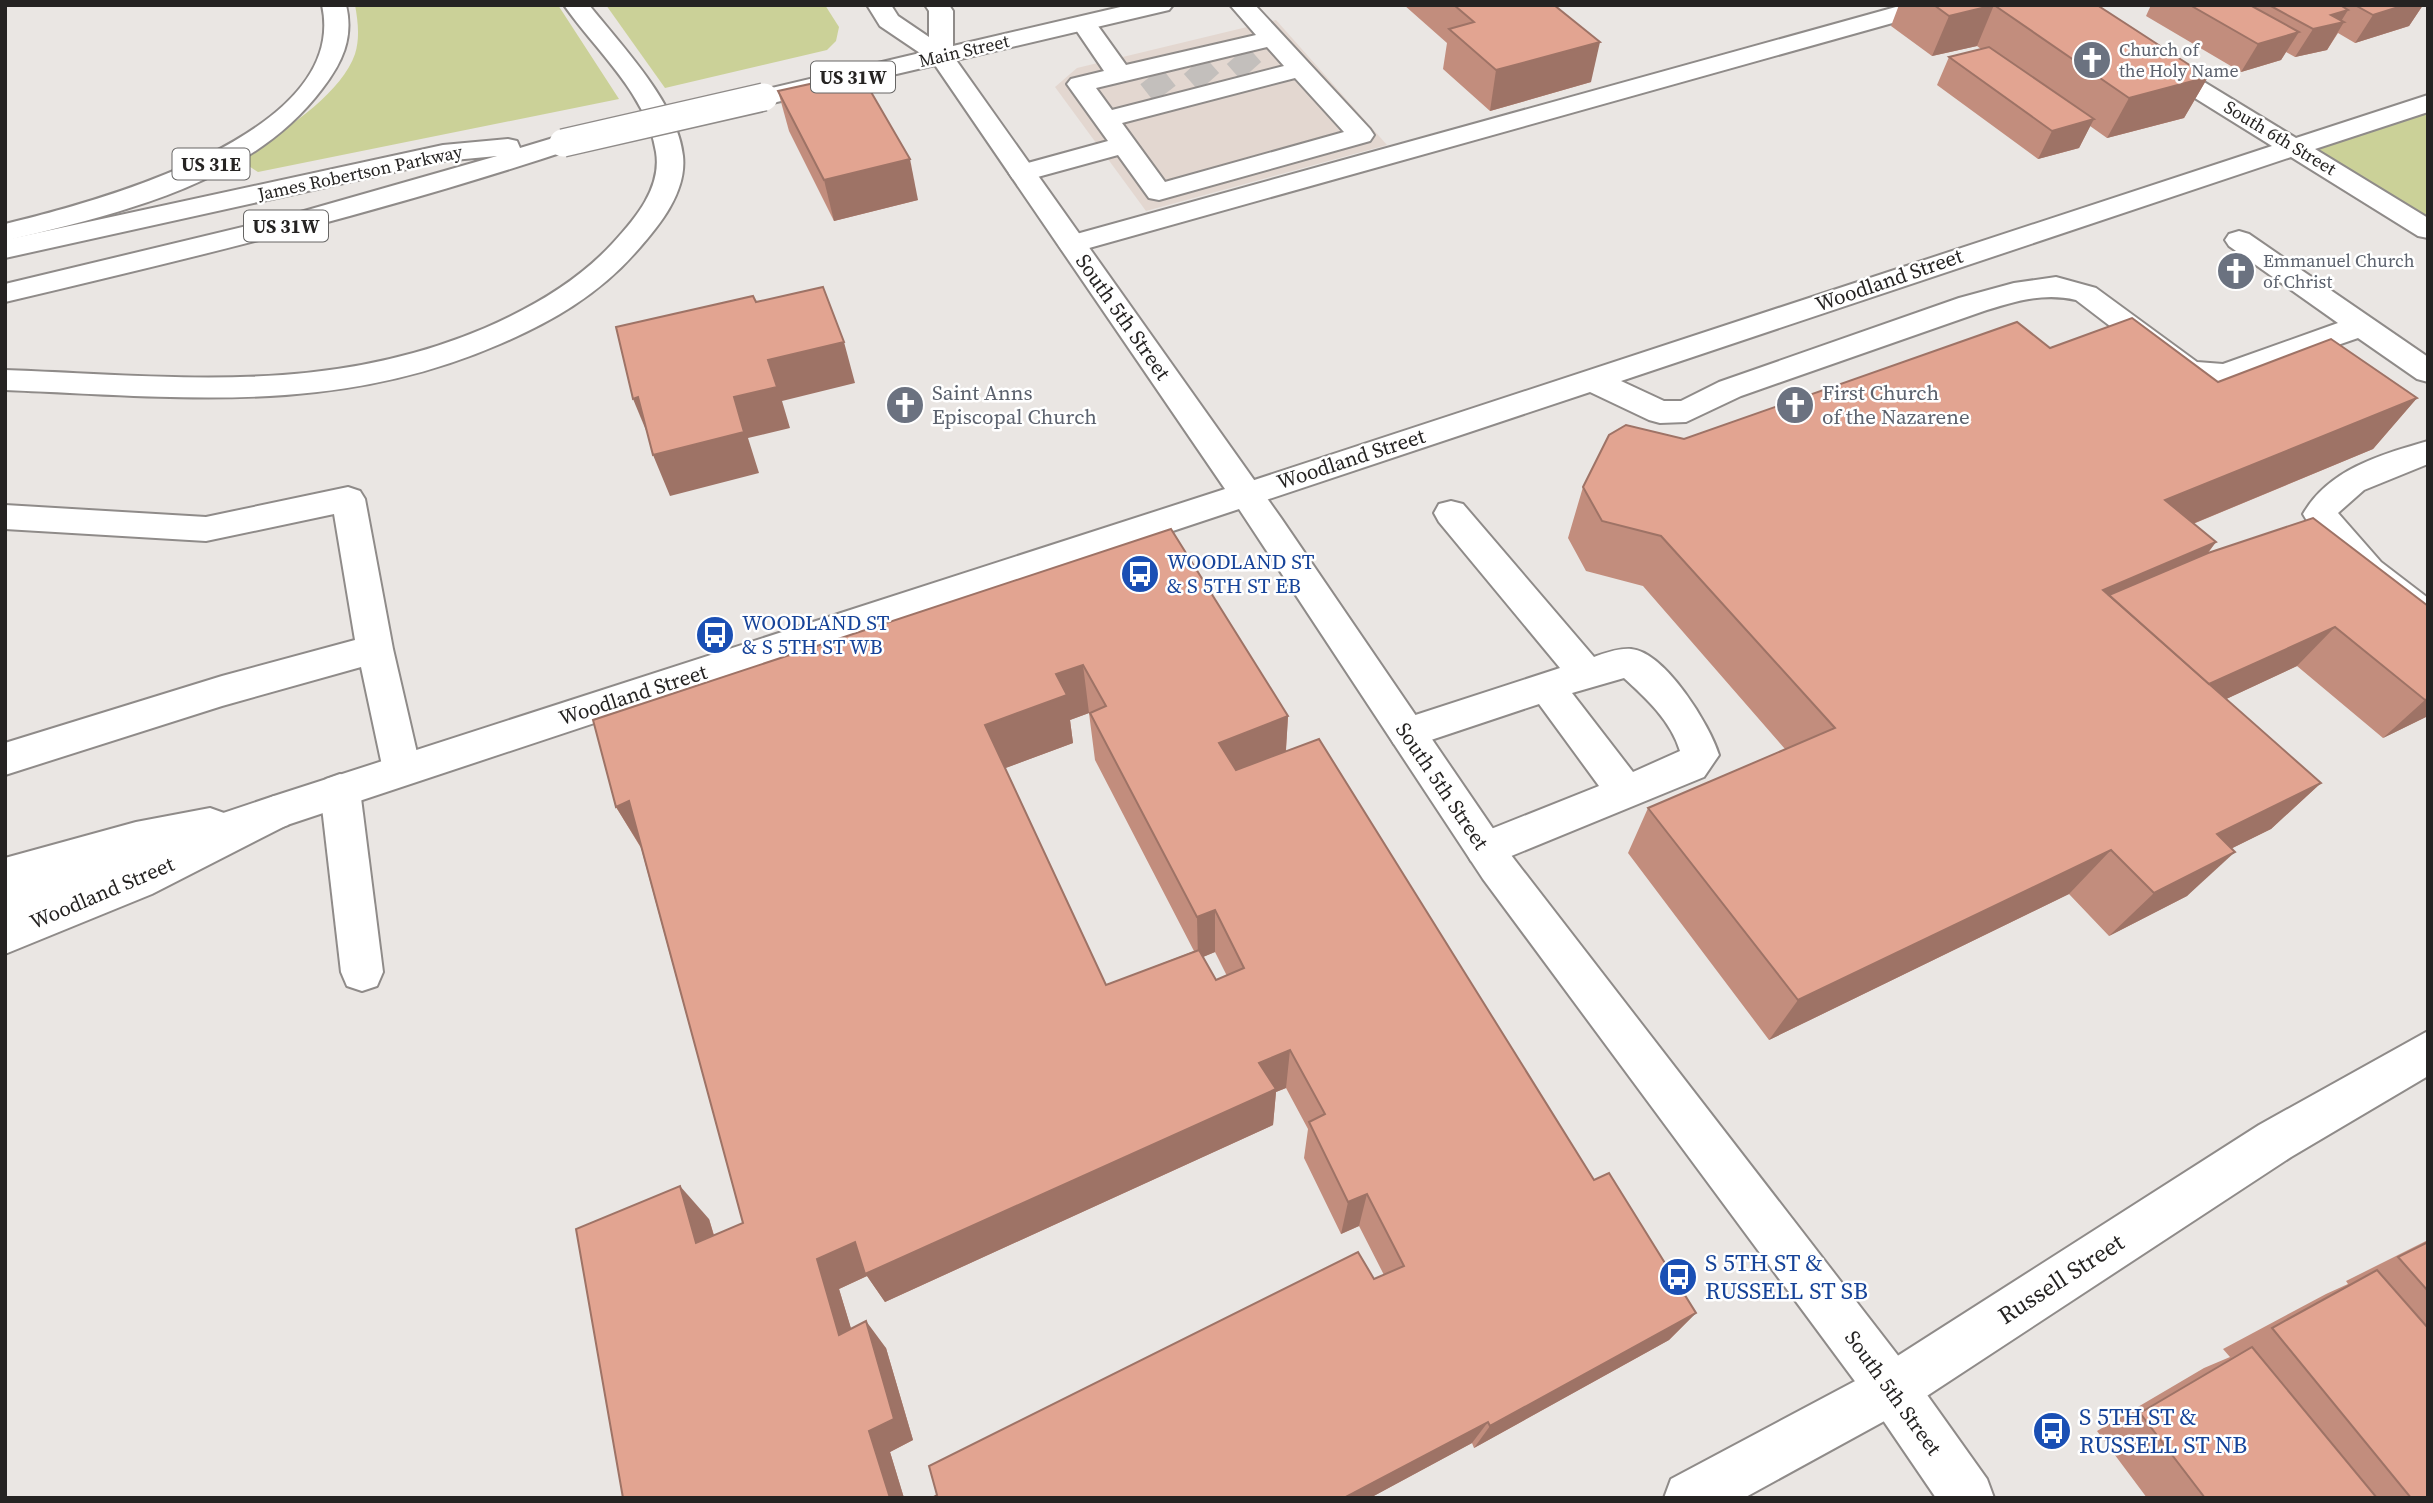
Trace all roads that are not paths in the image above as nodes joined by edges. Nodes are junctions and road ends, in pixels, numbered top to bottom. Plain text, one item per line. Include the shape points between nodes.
1 (334, 5) edge
2 (576, 5) edge
3 (879, 5) edge
4 (937, 5) edge
5 (1161, 5) edge
6 (1242, 5) edge
7 (1843, 5) edge
8 (1931, 5) edge
9 (1868, 23) junction
10 (1084, 24) junction
11 (1272, 38) junction
12 (2130, 48) edge
13 (942, 56) junction
14 (1244, 63) junction
15 (1300, 69) junction
16 (1202, 74) junction
17 (1151, 83) junction
18 (2428, 103) edge
19 (1106, 119) junction
20 (563, 143) junction
21 (1125, 145) junction
22 (2294, 146) junction
23 (1023, 173) junction
24 (2428, 230) edge
25 (5, 233) edge
26 (2239, 240) dead end
27 (1072, 244) junction
28 (5, 249) edge
29 (5, 293) edge
30 (2361, 326) junction
31 (2428, 372) edge
32 (5, 380) edge
33 (1592, 381) junction
34 (2428, 452) edge
35 (1245, 495) junction
36 (1451, 513) dead end
37 (5, 517) edge
38 (2428, 618) edge
39 (375, 649) junction
40 (1586, 673) junction
41 (1546, 686) junction
42 (1406, 733) junction
43 (5, 759) edge
44 (402, 770) junction
45 (340, 790) junction
46 (1626, 792) junction
47 (274, 813) junction
48 (1485, 849) junction
49 (5, 876) edge
50 (5, 904) edge
51 (5, 935) edge
52 (362, 972) dead end
53 (2428, 1052) edge
54 (1892, 1389) junction
55 (1690, 1498) edge
56 (1968, 1498) edge

1 - 25 main road, US 31E via 338,20 334,52 310,94 246,145 157,188
2 - 32 main road via 636,83 667,141 670,170 663,198 644,225 613,262 565,300 471,346 350,379 260,388
3 - 13 main road, US 31W via 890,20
4 - 13 main road
5 - 10 main road, Main Street
6 - 11 main road
7 - 9 main road
8 - 9 main road
9 - 27 main road
10 - 13 main road, Main Street
10 - 17 main road
11 - 14 main road
11 - 15 main road
12 - 22 main road, South 6th Street
13 - 20 main road, Main Street / US 31W, bridge
13 - 23 main road, South 5th Street
14 - 15 main road
14 - 16 main road
14 - 16 main road
15 - 21 main road via 1361,135 1158,192
16 - 17 main road
16 - 17 main road
17 - 19 main road
17 - 19 main road via 1080,84
18 - 22 main road, Woodland Street
19 - 21 main road
20 - 28 main road, James Robertson Parkway / US 31W via 443,153
20 - 29 main road, James Robertson Parkway / US 31W via 464,177 267,231
21 - 23 main road
22 - 24 main road, South 6th Street
22 - 33 main road, Woodland Street
23 - 27 main road, South 5th Street
26 - 30 main road
27 - 35 main road, South 5th Street
30 - 31 main road
30 - 33 main road via 2225,374 2189,371 2087,294 2056,286 2014,292 1730,389 1686,411 1660,412
33 - 35 main road, Woodland Street
34 - 38 main road via 2353,482 2327,500 2320,514 2369,571
35 - 42 main road, South 5th Street
35 - 44 main road, Woodland Street
36 - 40 main road
37 - 39 main road via 206,529 348,499
39 - 43 main road
39 - 44 main road
40 - 41 main road
40 - 46 main road via 1631,663 1696,735 1700,755 1690,766
41 - 42 main road
41 - 46 main road
42 - 48 main road, South 5th Street
44 - 45 main road, Woodland Street
45 - 47 main road, Woodland Street
45 - 52 main road
46 - 48 main road
47 - 49 main road, Woodland Street via 136,839
47 - 50 main road
47 - 51 main road, Woodland Street via 137,881
48 - 54 main road, South 5th Street
53 - 54 main road, Russell Street via 2275,1141
54 - 55 main road, Russell Street
54 - 56 main road, South 5th Street

